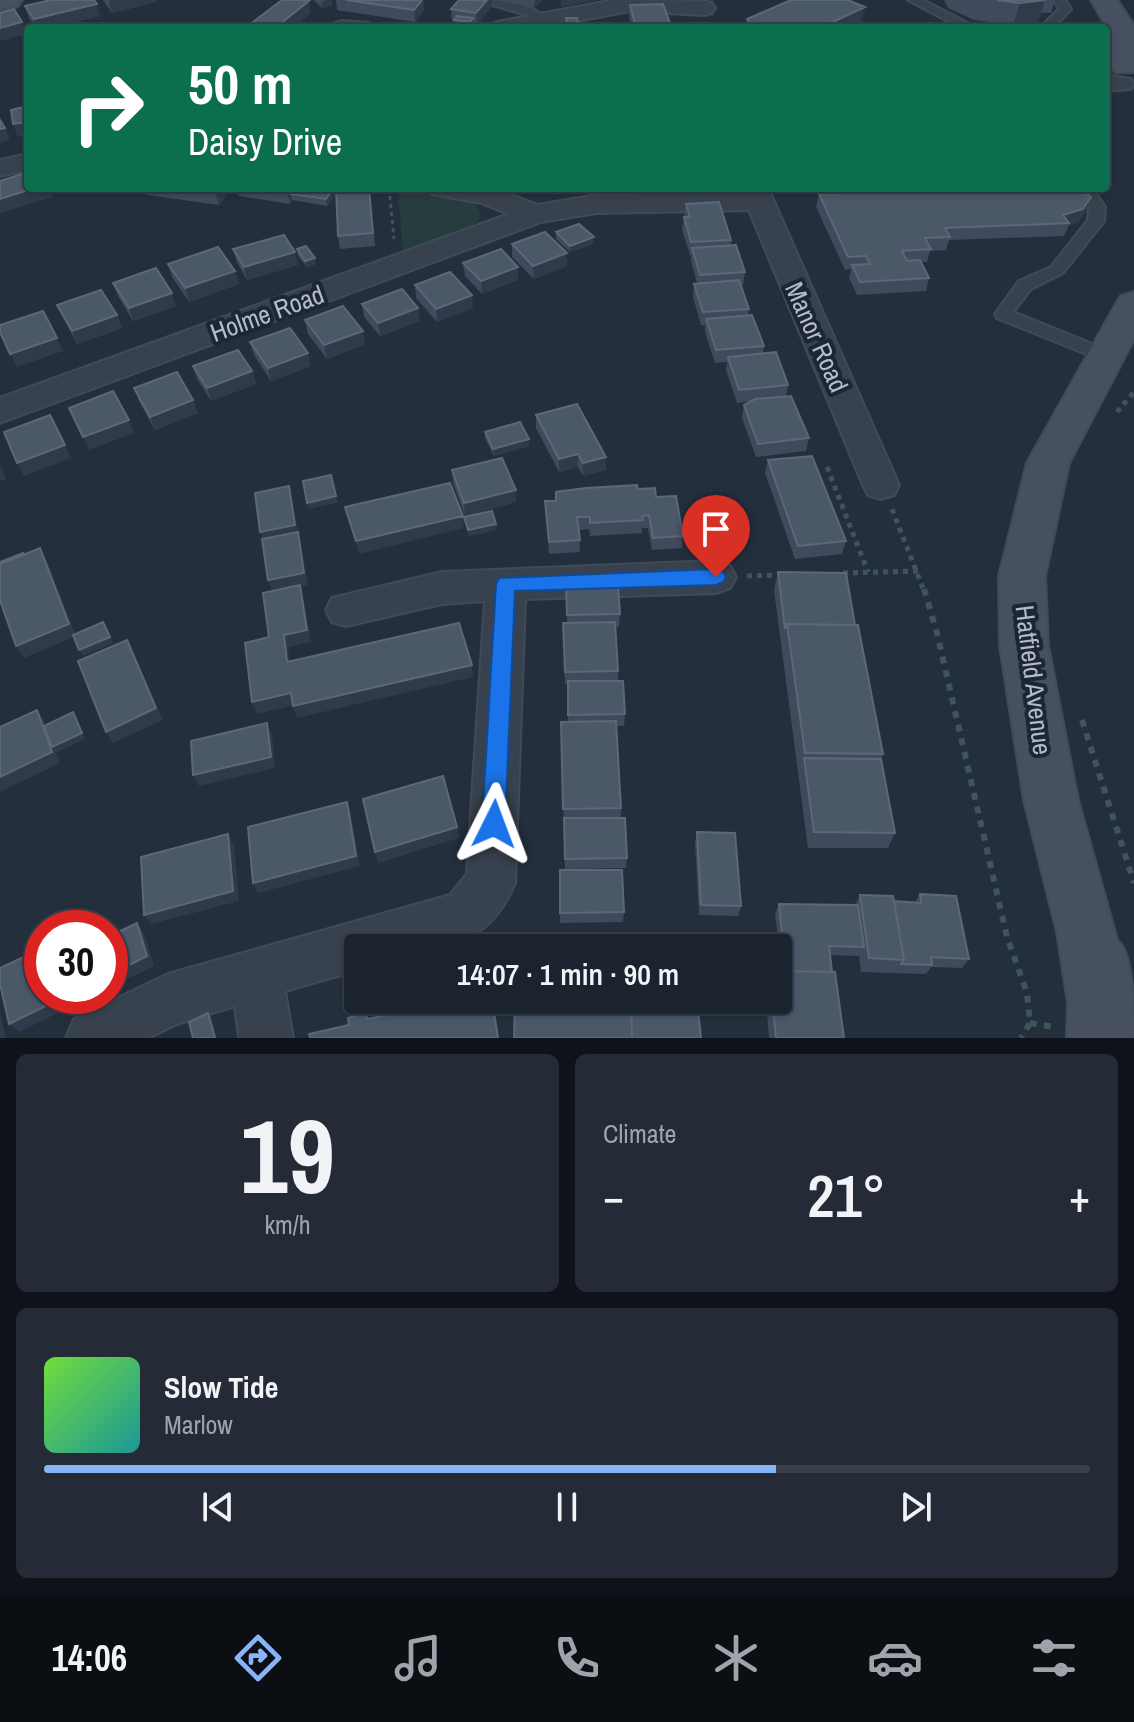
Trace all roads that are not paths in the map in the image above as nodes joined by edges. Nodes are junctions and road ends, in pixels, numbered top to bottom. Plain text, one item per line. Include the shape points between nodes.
1 (9, 0) edge
2 (481, 0) edge
3 (914, 0) edge
4 (1059, 0) edge
5 (1104, 0) edge
6 (0, 2) edge
7 (628, 2) edge
8 (706, 12) edge
9 (541, 19) junction
10 (519, 24) edge
11 (963, 24) edge
12 (1050, 24) edge
13 (1124, 78) edge
14 (24, 163) edge
15 (0, 168) edge
16 (468, 192) edge
17 (1083, 192) edge
18 (756, 195) edge
19 (535, 214) junction
20 (1134, 304) edge
21 (1120, 374) edge
22 (0, 411) edge
23 (881, 485) road end
24 (716, 577) road end
25 (506, 584) junction
26 (346, 610) dead end
27 (1086, 932) junction
28 (256, 974) junction
29 (1134, 1021) edge
30 (93, 1038) edge
31 (266, 1038) edge
32 (1098, 1038) edge

1 - 6 street
2 - 9 lane
3 - 11 lane
4 - 12 lane via 1065,9
5 - 13 street via 1120,26
7 - 8 street
7 - 9 street
9 - 10 street
14 - 15 street
16 - 19 street
17 - 21 lane via 1097,207 1096,221 1057,270 1025,285 1003,314
18 - 19 street, Holme Road via 596,204
18 - 23 street, Manor Road
19 - 22 street, Holme Road
20 - 21 street, Hatfield Avenue
21 - 27 street, Hatfield Avenue via 1048,463 1022,576 1024,646 1048,785
24 - 25 street
25 - 26 street via 442,588
25 - 28 street via 491,883 465,915
27 - 29 street, Hatfield Avenue
27 - 32 street, Hatfield Avenue
28 - 30 street via 168,1000
28 - 31 street

